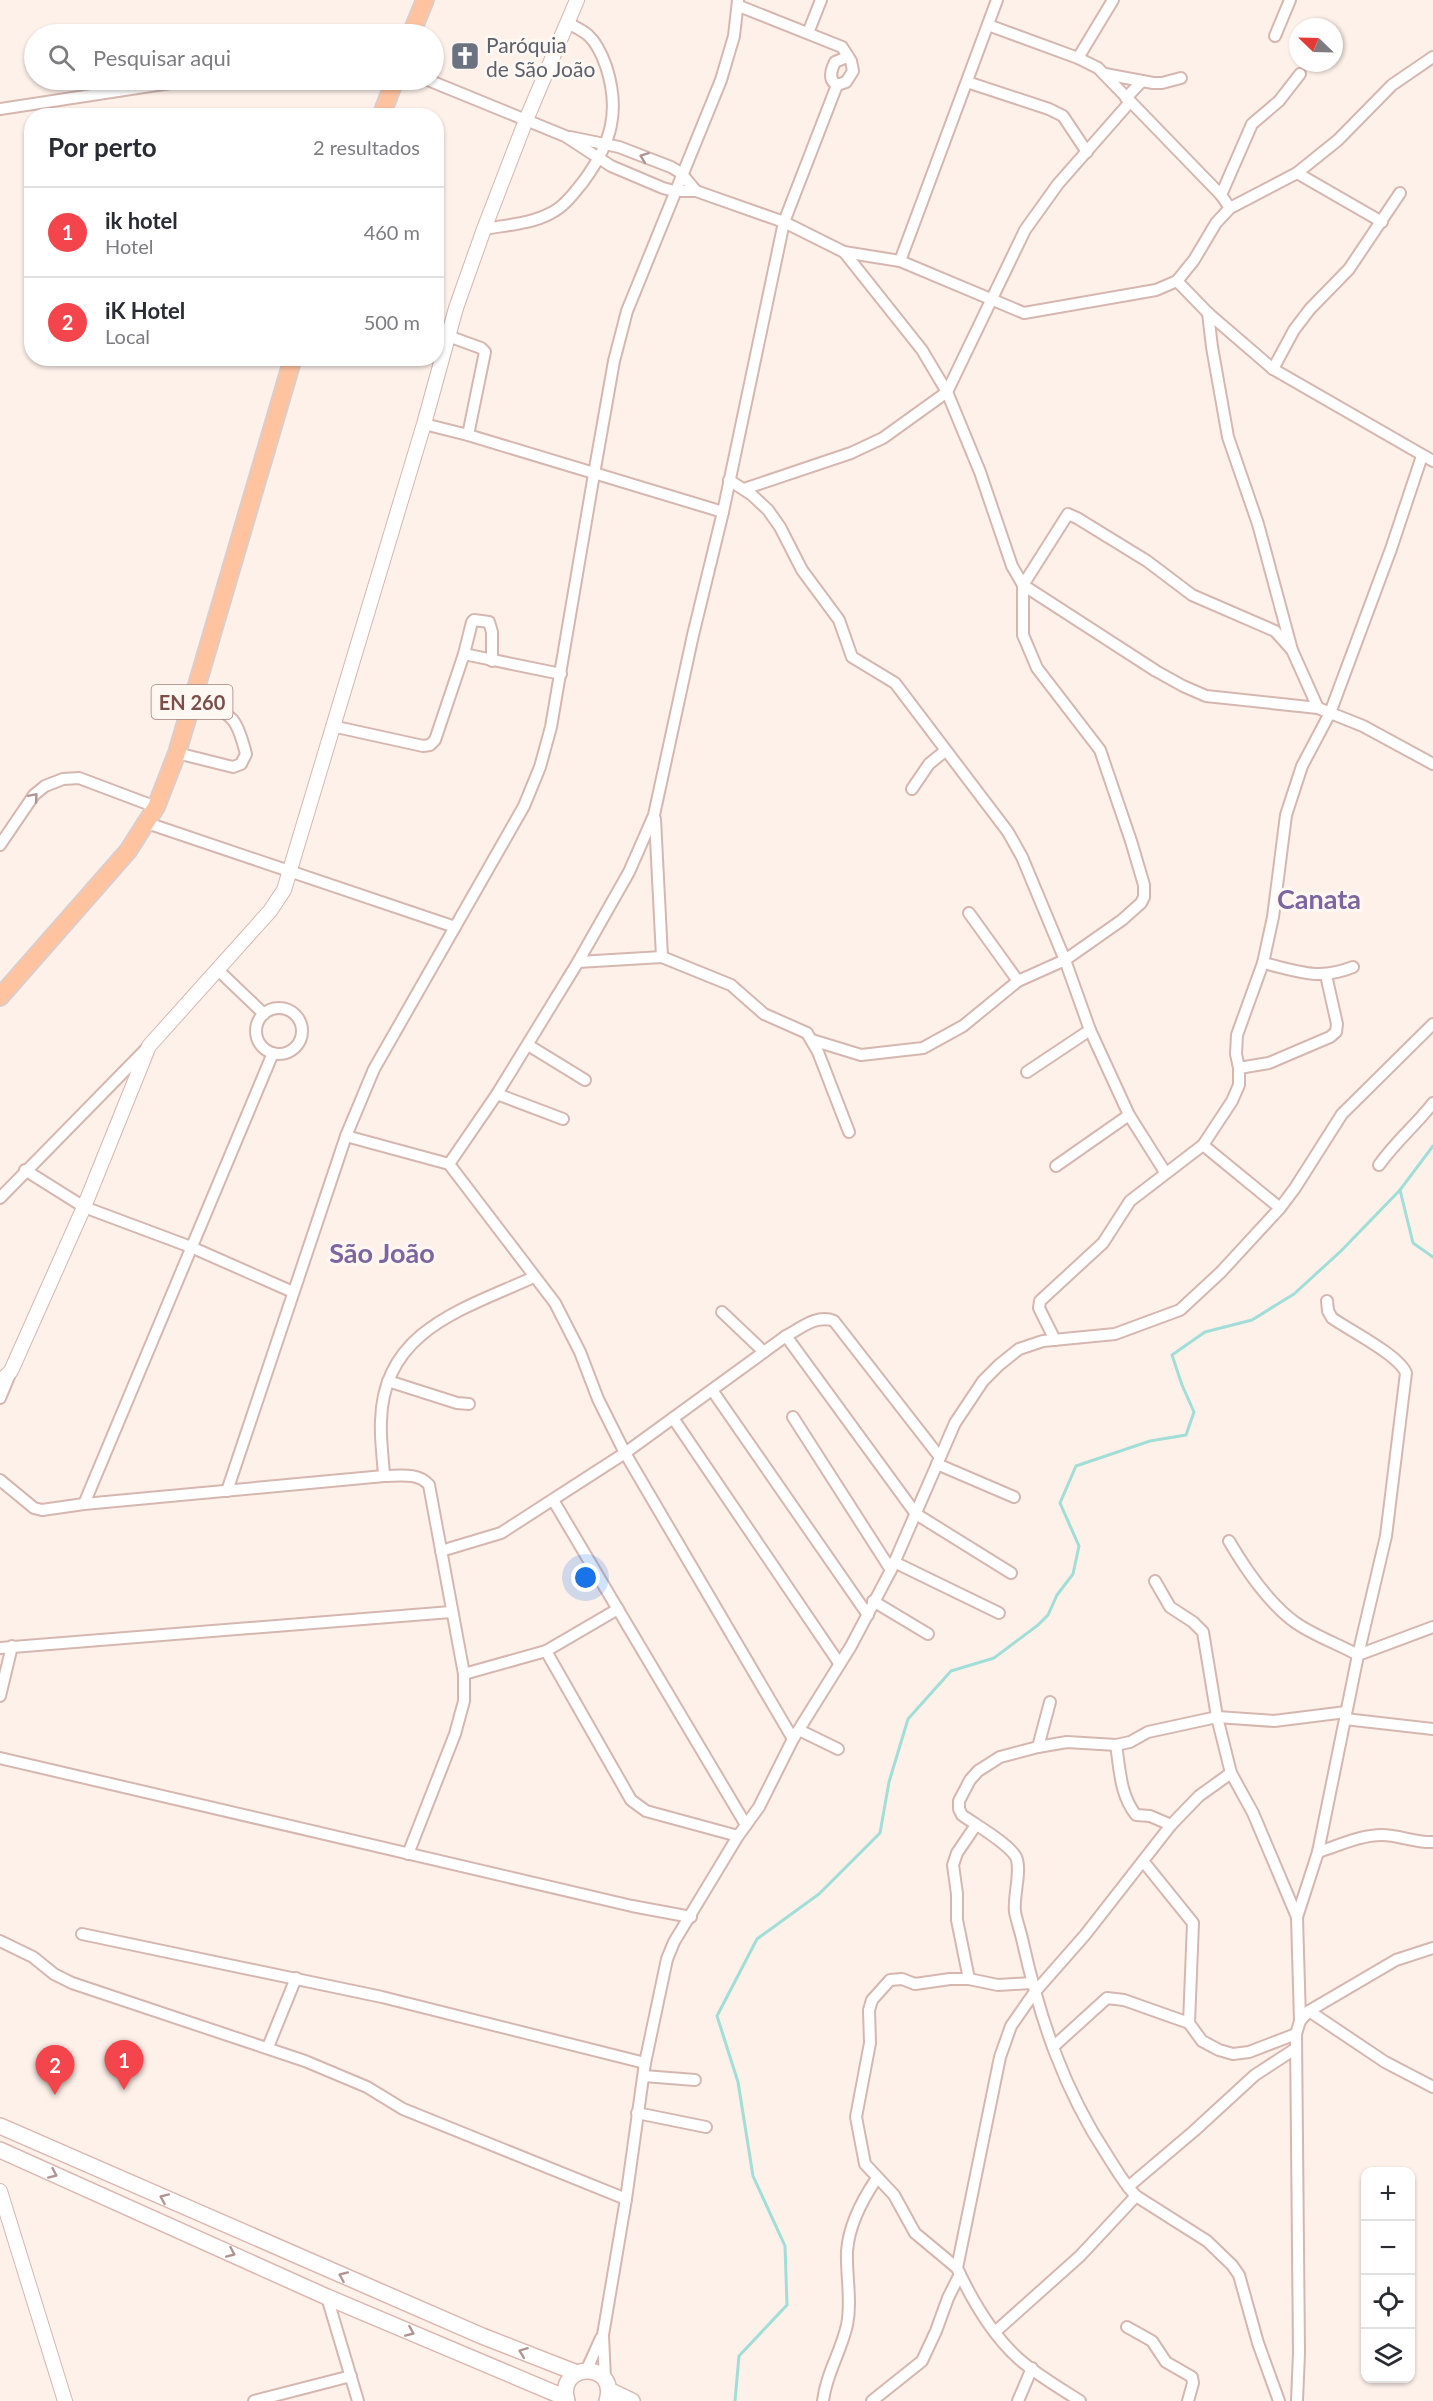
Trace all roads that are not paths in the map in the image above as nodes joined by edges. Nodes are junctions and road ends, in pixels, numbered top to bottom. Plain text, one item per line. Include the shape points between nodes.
1 (425, 0) edge
2 (577, 0) edge
3 (821, 0) edge
4 (997, 0) edge
5 (1113, 0) edge
6 (1290, 0) edge
7 (738, 3) edge
8 (568, 23) junction
9 (415, 24) edge
10 (988, 25) junction
11 (808, 33) junction
12 (1275, 36) dead end
13 (847, 57) junction
14 (1433, 57) edge
15 (1078, 58) junction
16 (1104, 74) junction
17 (1300, 74) dead end
18 (1181, 78) dead end
19 (1142, 81) junction
20 (967, 82) junction
21 (837, 85) junction
22 (444, 87) edge
23 (124, 90) edge
24 (390, 90) edge
25 (1128, 100) junction
26 (384, 108) edge
27 (0, 109) edge
28 (526, 120) junction
29 (565, 136) junction
30 (605, 144) junction
31 (1087, 152) junction
32 (599, 160) junction
33 (681, 173) junction
34 (1297, 173) junction
35 (696, 190) junction
36 (674, 191) junction
37 (1400, 193) dead end
38 (1221, 195) junction
39 (1230, 207) junction
40 (784, 222) junction
41 (1382, 222) junction
42 (484, 229) junction
43 (844, 252) junction
44 (900, 261) junction
45 (1177, 281) junction
46 (992, 301) junction
47 (1208, 313) junction
48 (448, 336) junction
49 (444, 351) edge
50 (291, 366) edge
51 (440, 366) edge
52 (1273, 369) junction
53 (947, 392) junction
54 (424, 424) junction
55 (468, 435) junction
56 (1422, 456) junction
57 (1433, 462) edge
58 (594, 474) junction
59 (729, 480) junction
60 (744, 489) junction
61 (723, 512) junction
62 (1023, 585) junction
63 (1292, 650) junction
64 (464, 654) junction
65 (492, 661) junction
66 (561, 674) junction
67 (193, 699) junction
68 (1318, 708) junction
69 (1330, 713) junction
70 (332, 726) junction
71 (945, 751) junction
72 (177, 753) junction
73 (1433, 764) edge
74 (912, 789) dead end
75 (156, 807) junction
76 (654, 815) junction
77 (147, 823) junction
78 (0, 845) edge
79 (289, 872) junction
80 (969, 914) dead end
81 (455, 927) junction
82 (662, 957) junction
83 (1065, 960) junction
84 (578, 962) junction
85 (1263, 963) junction
86 (1353, 967) dead end
87 (217, 969) junction
88 (1326, 975) junction
89 (1018, 981) junction
90 (0, 997) edge
91 (264, 1014) junction
92 (1433, 1024) edge
93 (1090, 1030) junction
94 (812, 1040) junction
95 (528, 1045) junction
96 (149, 1046) junction
97 (273, 1053) junction
98 (1239, 1068) junction
99 (1027, 1072) dead end
100 (585, 1080) dead end
101 (497, 1094) junction
102 (1433, 1103) edge
103 (1129, 1115) junction
104 (562, 1119) dead end
105 (849, 1132) dead end
106 (346, 1136) junction
107 (1203, 1144) junction
108 (449, 1164) junction
109 (1379, 1165) dead end
110 (1056, 1166) dead end
111 (26, 1170) junction
112 (1165, 1172) junction
113 (0, 1198) edge
114 (84, 1207) junction
115 (1280, 1208) junction
116 (190, 1247) junction
117 (534, 1277) junction
118 (293, 1292) junction
119 (1327, 1301) dead end
120 (722, 1312) dead end
121 (786, 1336) junction
122 (1055, 1340) junction
123 (764, 1352) junction
124 (11, 1371) junction
125 (0, 1382) edge
126 (387, 1382) junction
127 (712, 1390) junction
128 (0, 1398) edge
129 (469, 1404) dead end
130 (793, 1417) dead end
131 (673, 1418) junction
132 (625, 1453) junction
133 (938, 1460) junction
134 (384, 1476) junction
135 (0, 1480) edge
136 (227, 1491) junction
137 (1014, 1497) dead end
138 (553, 1500) junction
139 (84, 1504) junction
140 (916, 1514) junction
141 (1229, 1541) dead end
142 (441, 1551) junction
143 (892, 1566) junction
144 (1011, 1573) dead end
145 (1155, 1581) dead end
146 (873, 1601) junction
147 (618, 1609) junction
148 (451, 1612) junction
149 (999, 1613) dead end
150 (868, 1614) junction
151 (1433, 1627) edge
152 (928, 1634) dead end
153 (6, 1647) edge
154 (546, 1651) junction
155 (1358, 1655) junction
156 (840, 1663) junction
157 (464, 1674) junction
158 (0, 1696) edge
159 (1050, 1702) dead end
160 (1346, 1715) junction
161 (1217, 1718) junction
162 (1433, 1729) edge
163 (796, 1735) junction
164 (1116, 1746) junction
165 (1038, 1747) junction
166 (838, 1749) dead end
167 (0, 1758) edge
168 (1231, 1773) junction
169 (746, 1825) junction
170 (976, 1825) junction
171 (1171, 1826) junction
172 (738, 1836) junction
173 (1433, 1842) edge
174 (1318, 1852) junction
175 (408, 1854) junction
176 (1143, 1861) junction
177 (691, 1917) junction
178 (1297, 1917) junction
179 (82, 1934) dead end
180 (0, 1941) edge
181 (1433, 1948) edge
182 (296, 1978) junction
183 (969, 1979) junction
184 (1033, 1988) junction
185 (1309, 2011) junction
186 (1300, 2021) junction
187 (1189, 2023) junction
188 (1296, 2034) junction
189 (268, 2047) junction
190 (1053, 2047) junction
191 (1295, 2049) junction
192 (645, 2063) junction
193 (644, 2076) junction
194 (694, 2080) dead end
195 (1433, 2087) edge
196 (637, 2113) junction
197 (0, 2126) edge
198 (706, 2127) dead end
199 (0, 2150) edge
200 (876, 2178) junction
201 (1128, 2187) junction
202 (0, 2191) edge
203 (1136, 2196) junction
204 (626, 2199) junction
205 (958, 2271) junction
206 (327, 2297) junction
207 (1127, 2327) dead end
208 (995, 2332) junction
209 (603, 2335) junction
210 (1032, 2368) junction
211 (582, 2372) junction
212 (351, 2376) junction
213 (607, 2390) edge
214 (567, 2400) edge
215 (65, 2401) edge
216 (254, 2401) edge
217 (358, 2401) edge
218 (632, 2401) edge
219 (823, 2401) edge
220 (872, 2401) edge
221 (1018, 2401) edge
222 (1080, 2401) edge
223 (1188, 2401) edge
224 (1279, 2401) edge
225 (1298, 2401) edge

1 - 9 main road
2 - 8 street
3 - 11 street
4 - 10 street
5 - 15 street
6 - 12 street
7 - 11 street
7 - 33 street via 734,36 721,80
8 - 28 street
8 - 30 street via 589,36 601,52 610,79 614,104
10 - 15 street
10 - 20 street
11 - 13 street via 842,47
13 - 21 street via 853,70 846,82
13 - 21 street via 840,58 832,68 831,77
14 - 34 street via 1392,85 1338,140
15 - 16 street
16 - 19 street
16 - 25 street
17 - 38 street via 1279,101 1252,124
18 - 19 street via 1162,83
19 - 25 street
20 - 31 street via 1063,116
20 - 44 street
21 - 40 street
22 - 28 street
23 - 27 street
24 - 26 main road
25 - 31 street
25 - 38 street
28 - 29 street
28 - 42 street
29 - 30 street
29 - 32 street
30 - 32 street
33 -> 30 street
31 - 46 street via 1025,230
32 - 36 street
32 - 42 street via 570,198 551,213 518,224
33 - 35 street
33 - 36 street
34 - 39 street
34 - 41 street
35 - 36 street
35 - 40 street
36 - 58 street via 627,311
37 - 41 street
38 - 39 street
39 - 45 street
40 - 43 street
40 - 59 street
41 - 52 street via 1349,269 1294,330
42 - 48 street
43 - 44 street
43 - 53 street via 922,350
44 - 46 street
45 - 46 street via 1156,290 1024,313
45 - 47 street
46 - 53 street
47 - 52 street
47 - 63 street via 1228,437 1258,524
48 - 49 street
48 - 55 street via 484,352
50 - 67 main road, EN 260
51 - 54 street
52 - 56 street
53 - 60 street via 883,438 851,453
53 - 62 street via 1012,566
54 - 55 street
54 - 70 street
55 - 58 street
56 - 57 street
56 - 69 street
58 - 61 street
58 - 66 street
59 - 60 street
59 - 61 street
60 - 71 street via 780,527 802,570 839,620 852,657 895,683
61 - 76 street
62 - 63 street via 1068,514 1147,561 1192,595 1275,631
62 - 68 street via 1156,671 1206,696
62 - 83 street via 1021,621 1029,654 1100,750 1144,885 1141,903
63 - 68 street
64 - 65 street
64 - 65 street via 472,622 489,622
64 - 70 street via 430,745
65 - 66 street
66 - 81 street via 551,727 524,806
67 - 72 main road, EN 260
67 - 72 street via 231,717 239,726 246,754 241,764 233,767
68 - 69 street
69 - 73 street
69 - 85 street via 1302,766 1286,815
70 - 79 street
71 - 74 street via 924,769
71 - 83 street via 1008,832
72 - 75 main road, EN 260
75 - 77 main road, EN 260
78 -> 75 street via 34,795 63,779 79,778
76 - 82 street
76 - 84 street via 629,872
77 - 79 street
77 - 90 main road, EN 260 via 128,851
79 - 81 street
79 - 87 street via 284,890 270,911
80 - 89 street
81 - 106 street via 374,1070
82 - 84 street
82 - 94 street via 731,985 764,1014 807,1033
83 - 89 street
83 - 93 street
84 - 95 street
85 - 88 street
85 - 98 street via 1238,1035
86 - 88 street
87 - 91 street
87 - 96 street
88 - 98 street via 1336,1032 1269,1063
89 - 94 street via 963,1026 923,1048 861,1055
91 - 97 street via 256,1032 259,1042
91 - 97 street via 286,1009 297,1017 302,1030 295,1048
92 - 115 street via 1342,1114
93 - 99 street
93 - 103 street
94 - 105 street
95 - 100 street
95 - 101 street
96 - 111 street
96 - 114 street
97 - 116 street
98 - 107 street via 1239,1084 1232,1101
101 - 104 street
101 - 108 street
102 - 109 street via 1394,1143
103 - 110 street
103 - 112 street
106 - 108 street
106 - 118 street
107 - 112 street
107 - 115 street
108 - 117 street
111 - 113 street
111 - 114 street
112 - 122 street via 1130,1201 1103,1243 1040,1301 1039,1308
114 - 116 street
114 - 124 street
115 - 122 street via 1180,1310 1115,1334
116 - 118 street
116 - 139 street
117 - 126 street via 435,1324 411,1343
117 - 132 street via 555,1303
118 - 136 street
119 - 155 street via 1332,1318 1404,1367 1406,1373 1386,1536
120 - 123 street
121 - 123 street
121 - 133 street via 814,1320 834,1322
121 - 140 street
122 - 133 street via 1019,1349 999,1365 968,1401
123 - 127 street
124 - 125 street
124 - 128 street
126 - 129 street
126 - 134 street via 381,1419
127 - 131 street
127 - 150 street
130 - 143 street
131 - 132 street
131 - 156 street
132 - 138 street
132 - 163 street
133 - 137 street
133 - 140 street
134 - 136 street
134 - 142 street via 414,1476 429,1485
135 - 139 street via 34,1509
136 - 139 street
138 - 142 street via 501,1533
138 - 147 street
140 - 143 street
140 - 144 street
141 - 155 street via 1241,1562 1281,1610 1297,1623
142 - 148 street
143 - 146 street
143 - 149 street
145 - 161 street via 1170,1607 1203,1632
146 - 150 street
146 - 152 street
147 - 154 street
147 - 169 street
148 - 153 street
148 - 157 street
150 - 156 street
151 - 155 street
153 - 158 street
154 - 157 street
154 - 172 street via 631,1800 646,1811
155 - 160 street
156 - 163 street
157 - 175 street via 464,1701 455,1734
159 - 165 street
160 - 161 street via 1274,1721
160 - 162 street
160 - 174 street
161 - 164 street via 1145,1733
161 - 168 street
163 - 166 street
163 - 169 street
164 - 165 street via 1067,1742
164 - 171 street via 1126,1800 1132,1810 1136,1815 1150,1816
165 - 170 street via 1000,1757 970,1780 959,1809
167 - 175 street
168 - 171 street via 1199,1796
168 - 178 street
169 - 172 street
170 - 183 street via 953,1865 957,1920
170 - 184 street via 1015,1855 1018,1862 1015,1911
171 - 176 street
172 - 177 street
173 - 174 street via 1371,1836
174 - 178 street
175 - 177 street
176 - 184 street via 1085,1935
176 - 187 street via 1193,1923
177 - 192 street via 667,1959
178 - 186 street
179 - 182 street
180 - 189 street via 72,1983
181 - 185 street via 1396,1960
182 - 189 street
182 - 192 street
183 - 184 street
183 - 200 street via 915,1984 890,1980 872,2000 870,2049 856,2117 865,2164
184 - 190 street
184 - 205 street via 1011,2026 1000,2057
185 - 186 street
185 - 195 street via 1385,2062
186 - 188 street
187 - 188 street via 1202,2041 1233,2054
187 - 190 street via 1124,2000 1107,1998
188 - 191 street
189 - 204 street via 367,2087 403,2109
190 - 201 street via 1094,2136
191 - 201 street via 1255,2075
191 - 225 street
192 - 193 street
193 - 194 street
193 - 196 street
196 - 198 street
196 - 204 street
211 -> 197 main road via 482,2336
199 -> 206 main road
200 - 205 street via 894,2195 915,2233
200 - 219 street via 858,2210 847,2249 849,2316
201 - 203 street
202 - 215 street
203 - 208 street via 1080,2256
203 - 224 street via 1207,2241 1239,2275
204 - 209 street
205 - 208 street
205 - 220 street via 922,2361
206 - 212 street
206 -> 214 main road
207 - 223 street via 1152,2341 1166,2362 1192,2377
208 - 210 street via 1018,2359
209 - 211 street
209 - 213 street
210 - 221 street
210 - 222 street
211 - 213 main road via 593,2371
211 - 214 main road via 567,2384
212 - 216 street
212 - 217 street
213 - 218 main road

